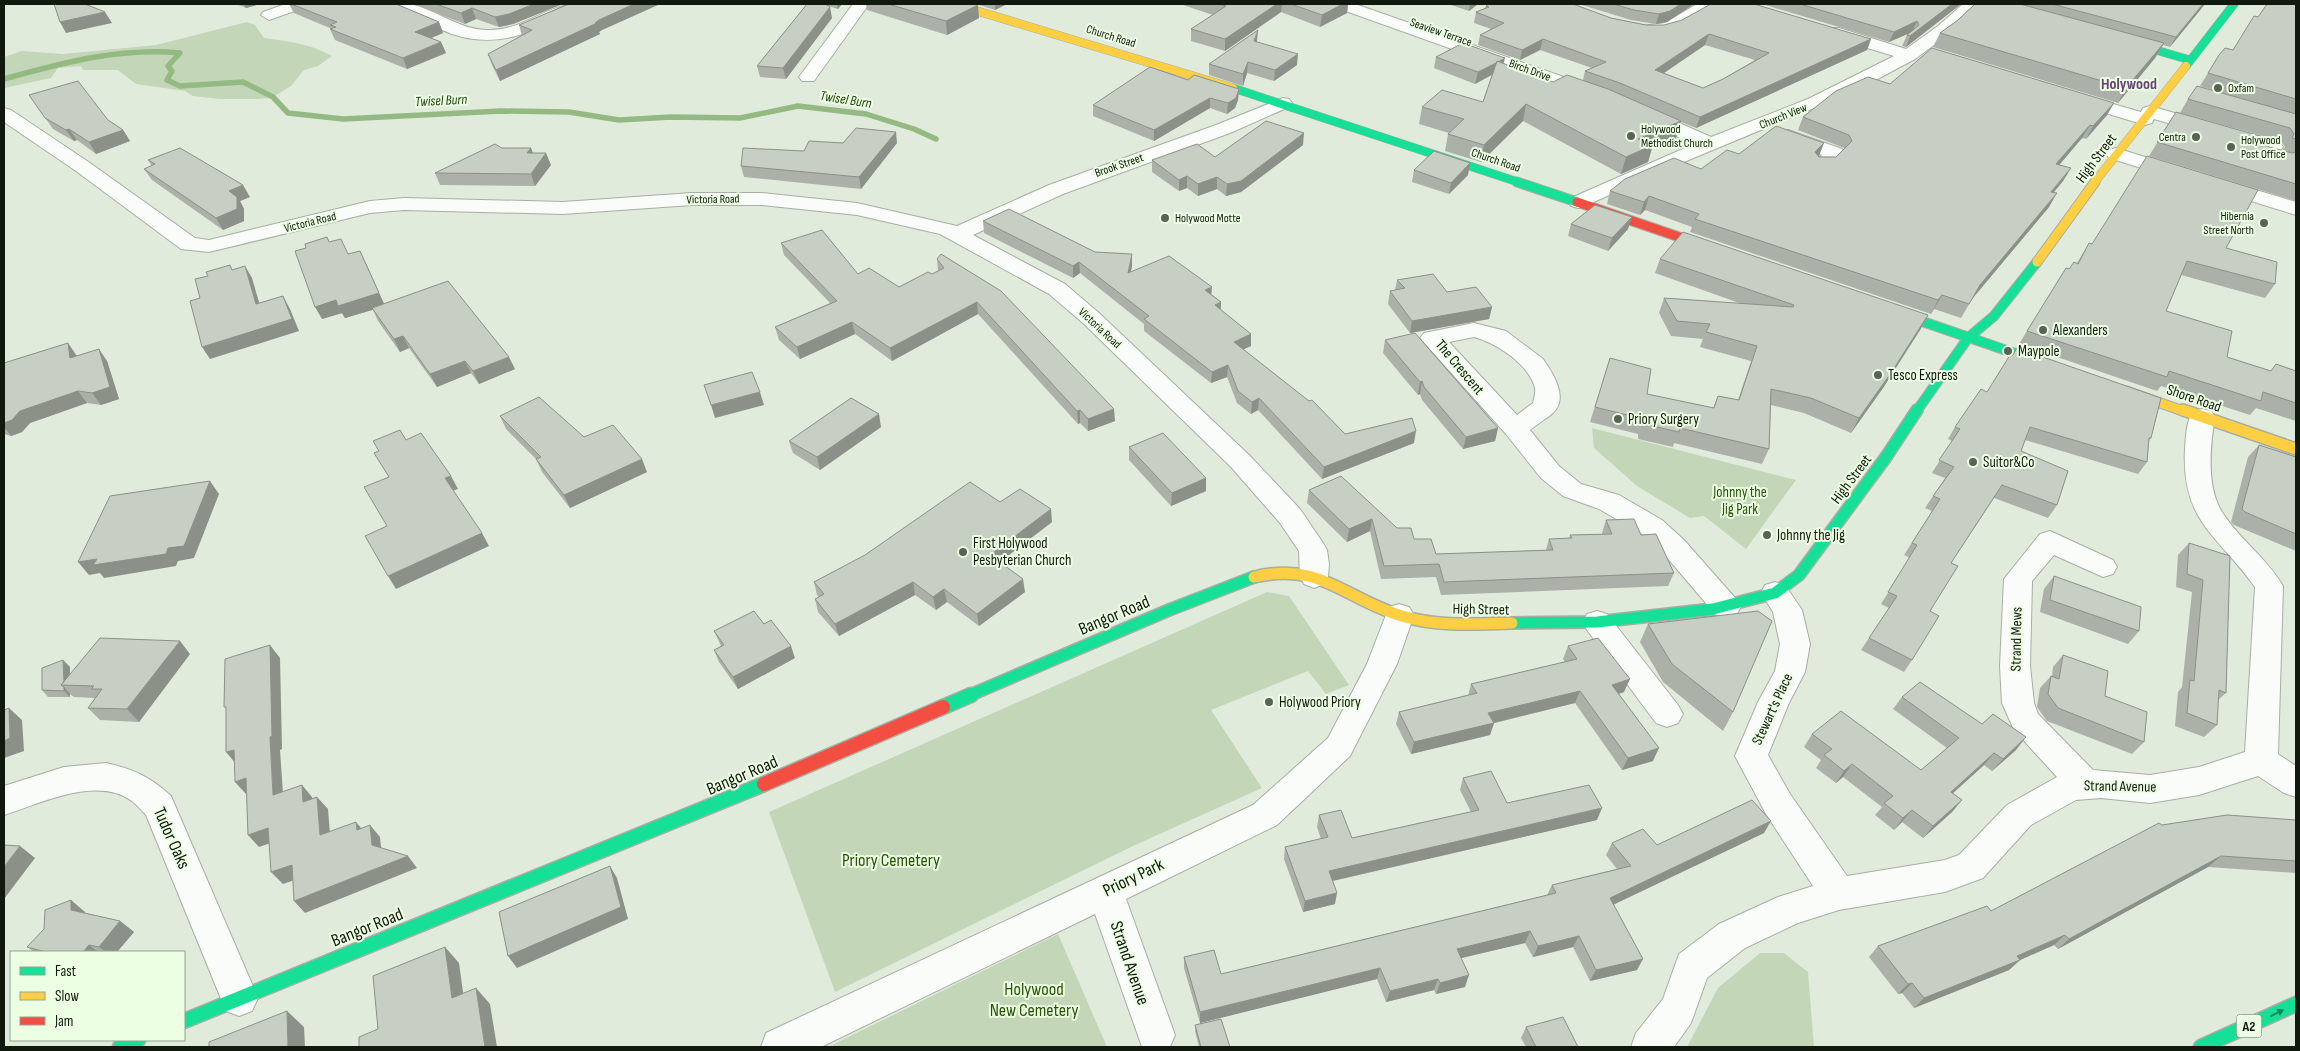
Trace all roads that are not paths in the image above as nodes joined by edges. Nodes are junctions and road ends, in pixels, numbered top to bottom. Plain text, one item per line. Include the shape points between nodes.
1 (300, 4) edge
2 (394, 4) edge
3 (578, 4) edge
4 (861, 4) edge
5 (954, 4) edge
6 (1708, 4) edge
7 (1972, 4) edge
8 (2234, 4) edge
9 (1352, 5) edge
10 (269, 15) dead end
11 (1815, 26) edge
12 (1636, 27) edge
13 (2113, 38) edge
14 (1912, 52) junction
15 (1935, 56) edge
16 (2190, 60) junction
17 (808, 77) dead end
18 (2057, 92) edge
19 (1608, 96) edge
20 (1283, 104) junction
21 (1630, 105) edge
22 (4, 114) edge
23 (2148, 116) junction
24 (1761, 125) junction
25 (1715, 142) junction
26 (2116, 154) junction
27 (2282, 159) edge
28 (1822, 165) edge
29 (1578, 202) junction
30 (2296, 209) edge
31 (958, 234) junction
32 (1729, 254) edge
33 (1878, 306) edge
34 (1968, 338) junction
35 (2062, 369) edge
36 (2118, 388) edge
37 (2202, 417) junction
38 (1515, 428) junction
39 (2296, 449) edge
40 (2103, 567) dead end
41 (1314, 577) junction
42 (1775, 593) junction
43 (1726, 607) junction
44 (1399, 615) junction
45 (1597, 622) junction
46 (1667, 714) dead end
47 (2260, 761) junction
48 (2296, 783) edge
49 (2084, 784) junction
50 (4, 801) edge
51 (1105, 890) junction
52 (1839, 894) junction
53 (239, 998) junction
54 (2296, 1004) edge
55 (185, 1021) edge
56 (1156, 1035) dead end
57 (135, 1041) edge
58 (120, 1047) edge
59 (780, 1047) edge
60 (1650, 1047) edge
61 (2201, 1047) edge

1 - 10 street
2 - 3 street via 472,34 488,35 520,29
4 - 17 street
5 - 20 main road, Church Road
6 - 12 street via 1666,29
7 - 14 street, Church View
8 - 16 main road, High Street
9 - 19 street, Birch Drive
11 - 14 street
13 - 16 main road
14 - 15 street
14 - 24 street, Church View via 1882,72
16 - 23 main road, High Street via 2175,87
18 - 23 street
20 - 29 main road, Church Road
20 - 31 street, Brook Street via 1070,182
21 - 25 street
22 - 31 street, Victoria Road via 189,244 209,246 370,207 404,204 563,208 727,199 786,201 857,209 918,221
23 - 26 main road, High Street
23 - 27 street via 2273,147 2267,155
24 - 25 street, Church View
24 - 28 street via 1836,153
25 - 29 street, Church View
26 - 30 street
26 - 34 main road, High Street via 1994,316
29 - 32 main road, Church Road
31 - 41 street, Victoria Road via 1057,289 1240,461 1290,516 1312,550
33 - 34 main road
34 - 35 main road
34 - 42 main road, High Street via 1799,575
36 - 37 main road, Shore Road
37 - 39 main road, Shore Road
37 - 47 street via 2198,466 2209,513 2269,586
38 - 38 street, The Crescent via 1477,389 1432,338 1474,330 1498,336 1535,364 1548,389 1545,407
38 - 43 street, The Crescent via 1550,472 1572,490 1609,502 1652,527 1674,547
40 - 49 street, Strand Mews via 2050,541 2018,579 2015,666 2018,703 2025,721
41 - 44 main road, High Street
41 - 53 main road, Bangor Road via 1290,572 1264,573 1169,610 684,818
42 - 43 main road, High Street
42 - 52 street, Stewart's Place via 1787,610 1795,644 1790,672 1751,756 1778,804
43 - 45 main road, High Street
44 - 45 main road, High Street via 1420,621 1457,624
44 - 51 street, Priory Park via 1382,664 1339,747 1265,815
45 - 46 street
47 - 48 street
47 - 49 street, Strand Avenue via 2199,780 2150,789
49 - 52 street, Strand Avenue via 2059,791 2019,814 1972,867 1945,876
50 - 53 street, Tudor Oaks via 57,782 81,778 123,780 150,794 159,806
51 - 56 street, Strand Avenue
51 - 59 street, Priory Park
52 - 60 street, Strand Avenue via 1791,909 1732,936 1692,967 1678,1010
53 - 55 main road, Bangor Road
61 -> 54 main road, A2
57 - 58 main road

